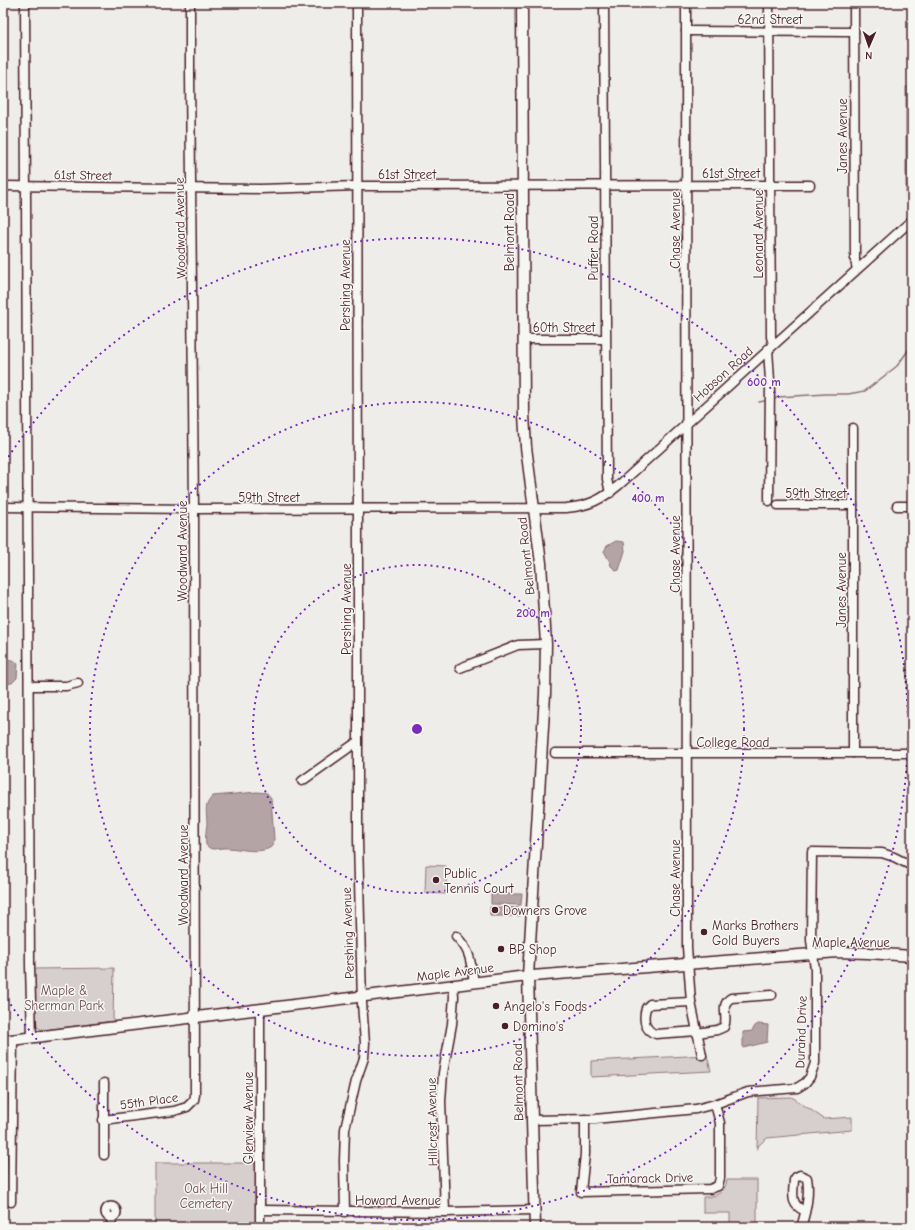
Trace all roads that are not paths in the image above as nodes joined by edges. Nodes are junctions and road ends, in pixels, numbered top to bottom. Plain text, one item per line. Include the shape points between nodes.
1 (24, 3) edge
2 (190, 3) edge
3 (357, 3) edge
4 (522, 3) edge
5 (604, 3) edge
6 (686, 3) edge
7 (769, 3) edge
8 (854, 3) edge
9 (686, 31) junction
10 (769, 31) junction
11 (854, 32) junction
12 (770, 185) junction
13 (810, 185) dead end
14 (3, 186) edge
15 (26, 186) junction
16 (358, 186) junction
17 (522, 186) junction
18 (605, 186) junction
19 (687, 186) junction
20 (191, 188) junction
21 (912, 221) edge
22 (857, 269) junction
23 (523, 339) junction
24 (605, 339) junction
25 (771, 347) junction
26 (687, 423) junction
27 (853, 428) dead end
28 (610, 493) junction
29 (769, 501) dead end
30 (778, 505) dead end
31 (853, 505) junction
32 (897, 506) dead end
33 (912, 506) edge
34 (3, 507) edge
35 (27, 507) junction
36 (194, 508) junction
37 (534, 508) junction
38 (358, 509) junction
39 (546, 644) junction
40 (460, 668) dead end
41 (78, 683) dead end
42 (29, 686) junction
43 (357, 742) junction
44 (555, 753) dead end
45 (688, 753) junction
46 (853, 753) junction
47 (912, 753) edge
48 (302, 781) dead end
49 (912, 866) edge
50 (456, 936) dead end
51 (813, 954) junction
52 (912, 956) edge
53 (688, 963) junction
54 (528, 976) junction
55 (474, 982) junction
56 (453, 985) junction
57 (772, 995) dead end
58 (362, 996) junction
59 (691, 1002) junction
60 (260, 1009) junction
61 (195, 1017) junction
62 (697, 1032) junction
63 (32, 1037) junction
64 (8, 1040) edge
65 (702, 1055) dead end
66 (104, 1083) dead end
67 (194, 1100) joint
68 (715, 1104) junction
69 (585, 1119) junction
70 (103, 1120) junction
71 (532, 1120) junction
72 (104, 1155) dead end
73 (11, 1202) dead end
74 (261, 1210) junction
75 (534, 1210) junction
76 (806, 1211) dead end
77 (345, 1212) junction
78 (445, 1212) junction
79 (111, 1217) dead end
80 (112, 1227) edge
81 (260, 1227) edge
82 (535, 1227) edge
83 (801, 1227) edge

1 - 15 street
2 - 20 street, Woodward Avenue
3 - 16 street, Pershing Avenue
4 - 17 main road, Belmont Road
5 - 18 street, Puffer Road
6 - 9 street, Chase Avenue
7 - 10 street, Leonard Avenue
8 - 11 street, Janes Avenue
9 - 10 street, 62nd Street
9 - 19 street, Chase Avenue
10 - 11 street, 62nd Street
10 - 12 street, Leonard Avenue
11 - 22 street, Janes Avenue via 854,253
12 - 13 street, 61st Street
12 - 19 street, 61st Street
12 - 25 street, Leonard Avenue
14 - 15 street, 61st Street
15 - 20 street, 61st Street
15 - 35 street
16 - 17 street, 61st Street
16 - 20 street, 61st Street
16 - 38 street, Pershing Avenue
17 - 18 street, 61st Street
17 - 23 main road, Belmont Road
18 - 19 street, 61st Street
18 - 24 street, Puffer Road
19 - 26 street, Chase Avenue
20 - 36 street, Woodward Avenue
21 - 22 street, Hobson Road
22 - 25 street, Hobson Road
23 - 24 street, 60th Street
23 - 37 main road, Belmont Road via 524,428
24 - 28 street, Puffer Road via 607,478
25 - 26 street, Hobson Road
25 - 29 street, Leonard Avenue
26 - 28 street, Hobson Road
26 - 45 street, Chase Avenue
27 - 31 street, Janes Avenue
28 - 37 street, Hobson Road via 585,506
30 - 31 street, 59th Street
31 - 46 street, Janes Avenue
32 - 33 street
34 - 35 street, 59th Street
35 - 36 street, 59th Street
35 - 42 street
36 - 38 street, 59th Street
36 - 61 street, Woodward Avenue
37 - 38 street, 59th Street
37 - 39 main road, Belmont Road via 544,587
38 - 43 street, Pershing Avenue
39 - 40 street via 518,645
39 - 54 main road, Belmont Road
41 - 42 street via 66,686
42 - 63 street
43 - 48 street
43 - 58 street, Pershing Avenue
44 - 45 street, College Road
45 - 46 street, College Road
45 - 53 street, Chase Avenue
46 - 47 street, College Road
49 - 51 street, Durand Drive via 882,853 812,852
50 - 55 street via 471,957
51 - 52 main road, Maple Avenue via 852,952
51 - 53 main road, Maple Avenue
51 - 68 street, Durand Drive via 815,1056 814,1069 810,1077 793,1089 748,1092
53 - 54 main road, Maple Avenue
53 - 59 street, Chase Avenue
54 - 55 main road, Maple Avenue
54 - 71 main road, Belmont Road
55 - 56 main road, Maple Avenue
56 - 58 main road, Maple Avenue
56 - 78 street, Hillcrest Avenue via 452,1024 443,1072 441,1101
57 - 62 street via 731,998 725,1005 724,1027
58 - 60 main road, Maple Avenue
58 - 77 street, Pershing Avenue via 365,1051 346,1130
59 - 62 street, Chase Avenue
59 - 62 street via 650,1004 646,1008 644,1019 647,1028 656,1034
60 - 61 main road, Maple Avenue
60 - 74 street, Glenview Avenue
61 - 63 main road, Maple Avenue
61 - 67 street, Woodward Avenue
62 - 65 street, Chase Avenue
63 - 64 main road, Maple Avenue
64 - 73 street via 13,1110
66 - 70 street
67 - 70 street, 55th Place via 187,1107 174,1111
68 - 69 street, Durand Drive via 696,1109
68 - 69 street, Tamarack Drive via 720,1124 720,1178 718,1186 710,1189 582,1192
69 - 71 street, Durand Drive
70 - 72 street
71 - 75 main road, Belmont Road
74 - 77 street, Howard Avenue
74 - 81 street, Glenview Avenue
75 - 78 street, Howard Avenue
75 - 82 main road, Belmont Road
76 - 83 street
77 - 78 street, Howard Avenue
79 - 80 street

